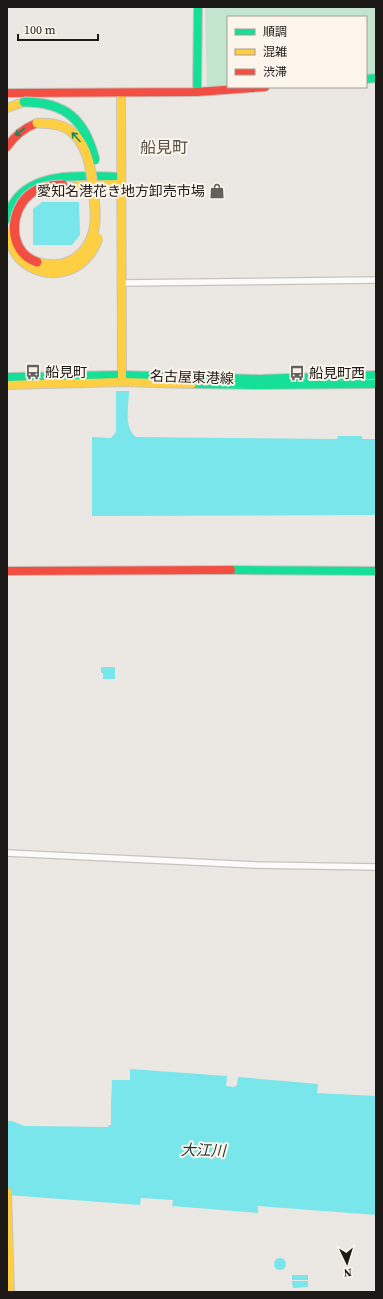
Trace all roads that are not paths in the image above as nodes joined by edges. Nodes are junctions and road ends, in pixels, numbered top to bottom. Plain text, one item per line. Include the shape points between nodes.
1 (198, 7) edge
2 (251, 88) edge
3 (197, 92) junction
4 (7, 93) edge
5 (121, 93) junction
6 (7, 108) edge
7 (7, 147) edge
8 (121, 180) junction
9 (68, 183) junction
10 (7, 219) edge
11 (7, 233) edge
12 (376, 280) edge
13 (122, 283) junction
14 (376, 375) edge
15 (7, 377) edge
16 (122, 378) junction
17 (376, 384) edge
18 (7, 385) edge
19 (7, 571) edge
20 (376, 571) edge
21 (7, 853) edge
22 (376, 867) edge
23 (7, 1192) edge
24 (7, 1195) edge
25 (10, 1292) edge

1 - 3 main road
2 - 3 main road
3 - 5 main road
4 - 5 main road
5 - 8 main road
6 - 11 main road, bridge via 24,102 45,103 66,111 82,127 94,154 101,220 99,237 88,258 76,267 57,273 40,271 26,264 14,251
9 -> 7 main road, bridge via 44,187 30,193 22,201 15,215 14,233 18,244 28,257 42,264 58,266 68,263 82,254 91,240 95,210 89,158 76,135 60,125 49,123 32,125 22,130
8 - 9 main road
8 - 9 main road
8 - 13 main road
9 - 10 main road via 43,180 27,187 15,200
12 - 13 street
13 - 16 main road
14 - 16 main road, 名古屋東港線 via 259,379
15 - 16 main road, 名古屋東港線
16 - 17 main road, 名古屋東港線 via 260,385
16 - 18 main road, 名古屋東港線
19 - 20 main road
21 - 22 street
23 - 24 main road
24 - 25 main road

